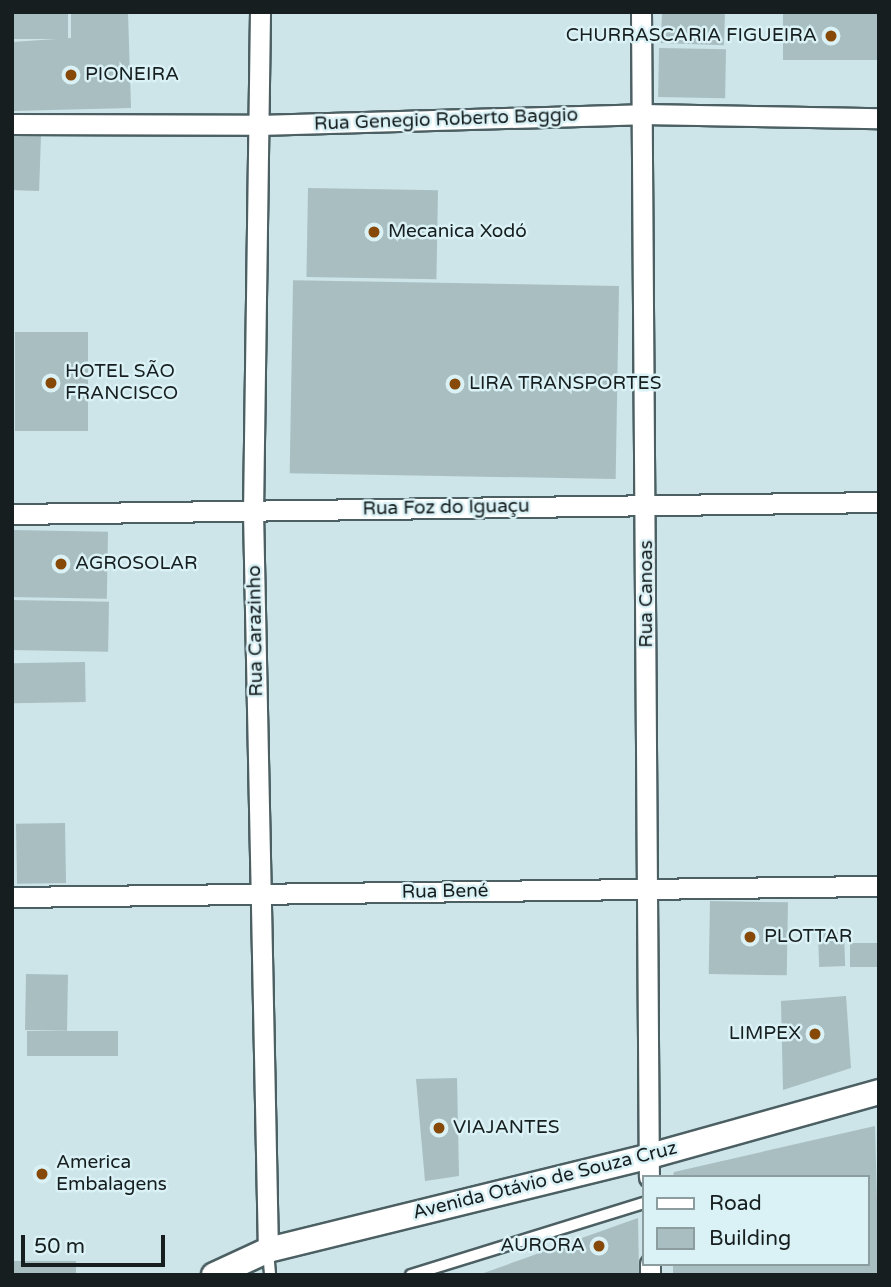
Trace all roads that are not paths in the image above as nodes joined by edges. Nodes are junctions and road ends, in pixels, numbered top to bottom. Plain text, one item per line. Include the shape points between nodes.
1 (260, 12) edge
2 (641, 12) edge
3 (642, 114) junction
4 (879, 118) edge
5 (12, 124) edge
6 (258, 125) junction
7 (879, 502) edge
8 (646, 505) junction
9 (253, 511) junction
10 (12, 514) edge
11 (879, 886) edge
12 (648, 889) junction
13 (261, 894) junction
14 (12, 897) edge
15 (879, 1092) edge
16 (650, 1166) edge
17 (642, 1204) edge
18 (268, 1250) junction
19 (214, 1275) edge
20 (270, 1275) edge
21 (411, 1275) edge

1 - 6 street, Rua Carazinho
2 - 3 street, Rua Canoas
3 - 4 street, Rua Genegio Roberto Baggio
3 - 6 street, Rua Genegio Roberto Baggio
3 - 8 street, Rua Canoas
5 - 6 street, Rua Genegio Roberto Baggio
6 - 9 street, Rua Carazinho
7 - 8 street, Rua Foz do Iguaçu
8 - 9 street, Rua Foz do Iguaçu
8 - 12 street, Rua Canoas
9 - 10 street, Rua Foz do Iguaçu
9 - 13 street, Rua Carazinho
11 - 12 street, Rua Bené
12 - 13 street, Rua Bené
12 - 16 street, Rua Canoas
13 - 14 street, Rua Bené
13 - 18 street, Rua Carazinho
15 - 16 street, Avenida Otávio de Souza Cruz
16 - 18 street, Avenida Otávio de Souza Cruz
17 - 21 lane
18 - 19 street, Avenida Otávio de Souza Cruz
18 - 20 lane

